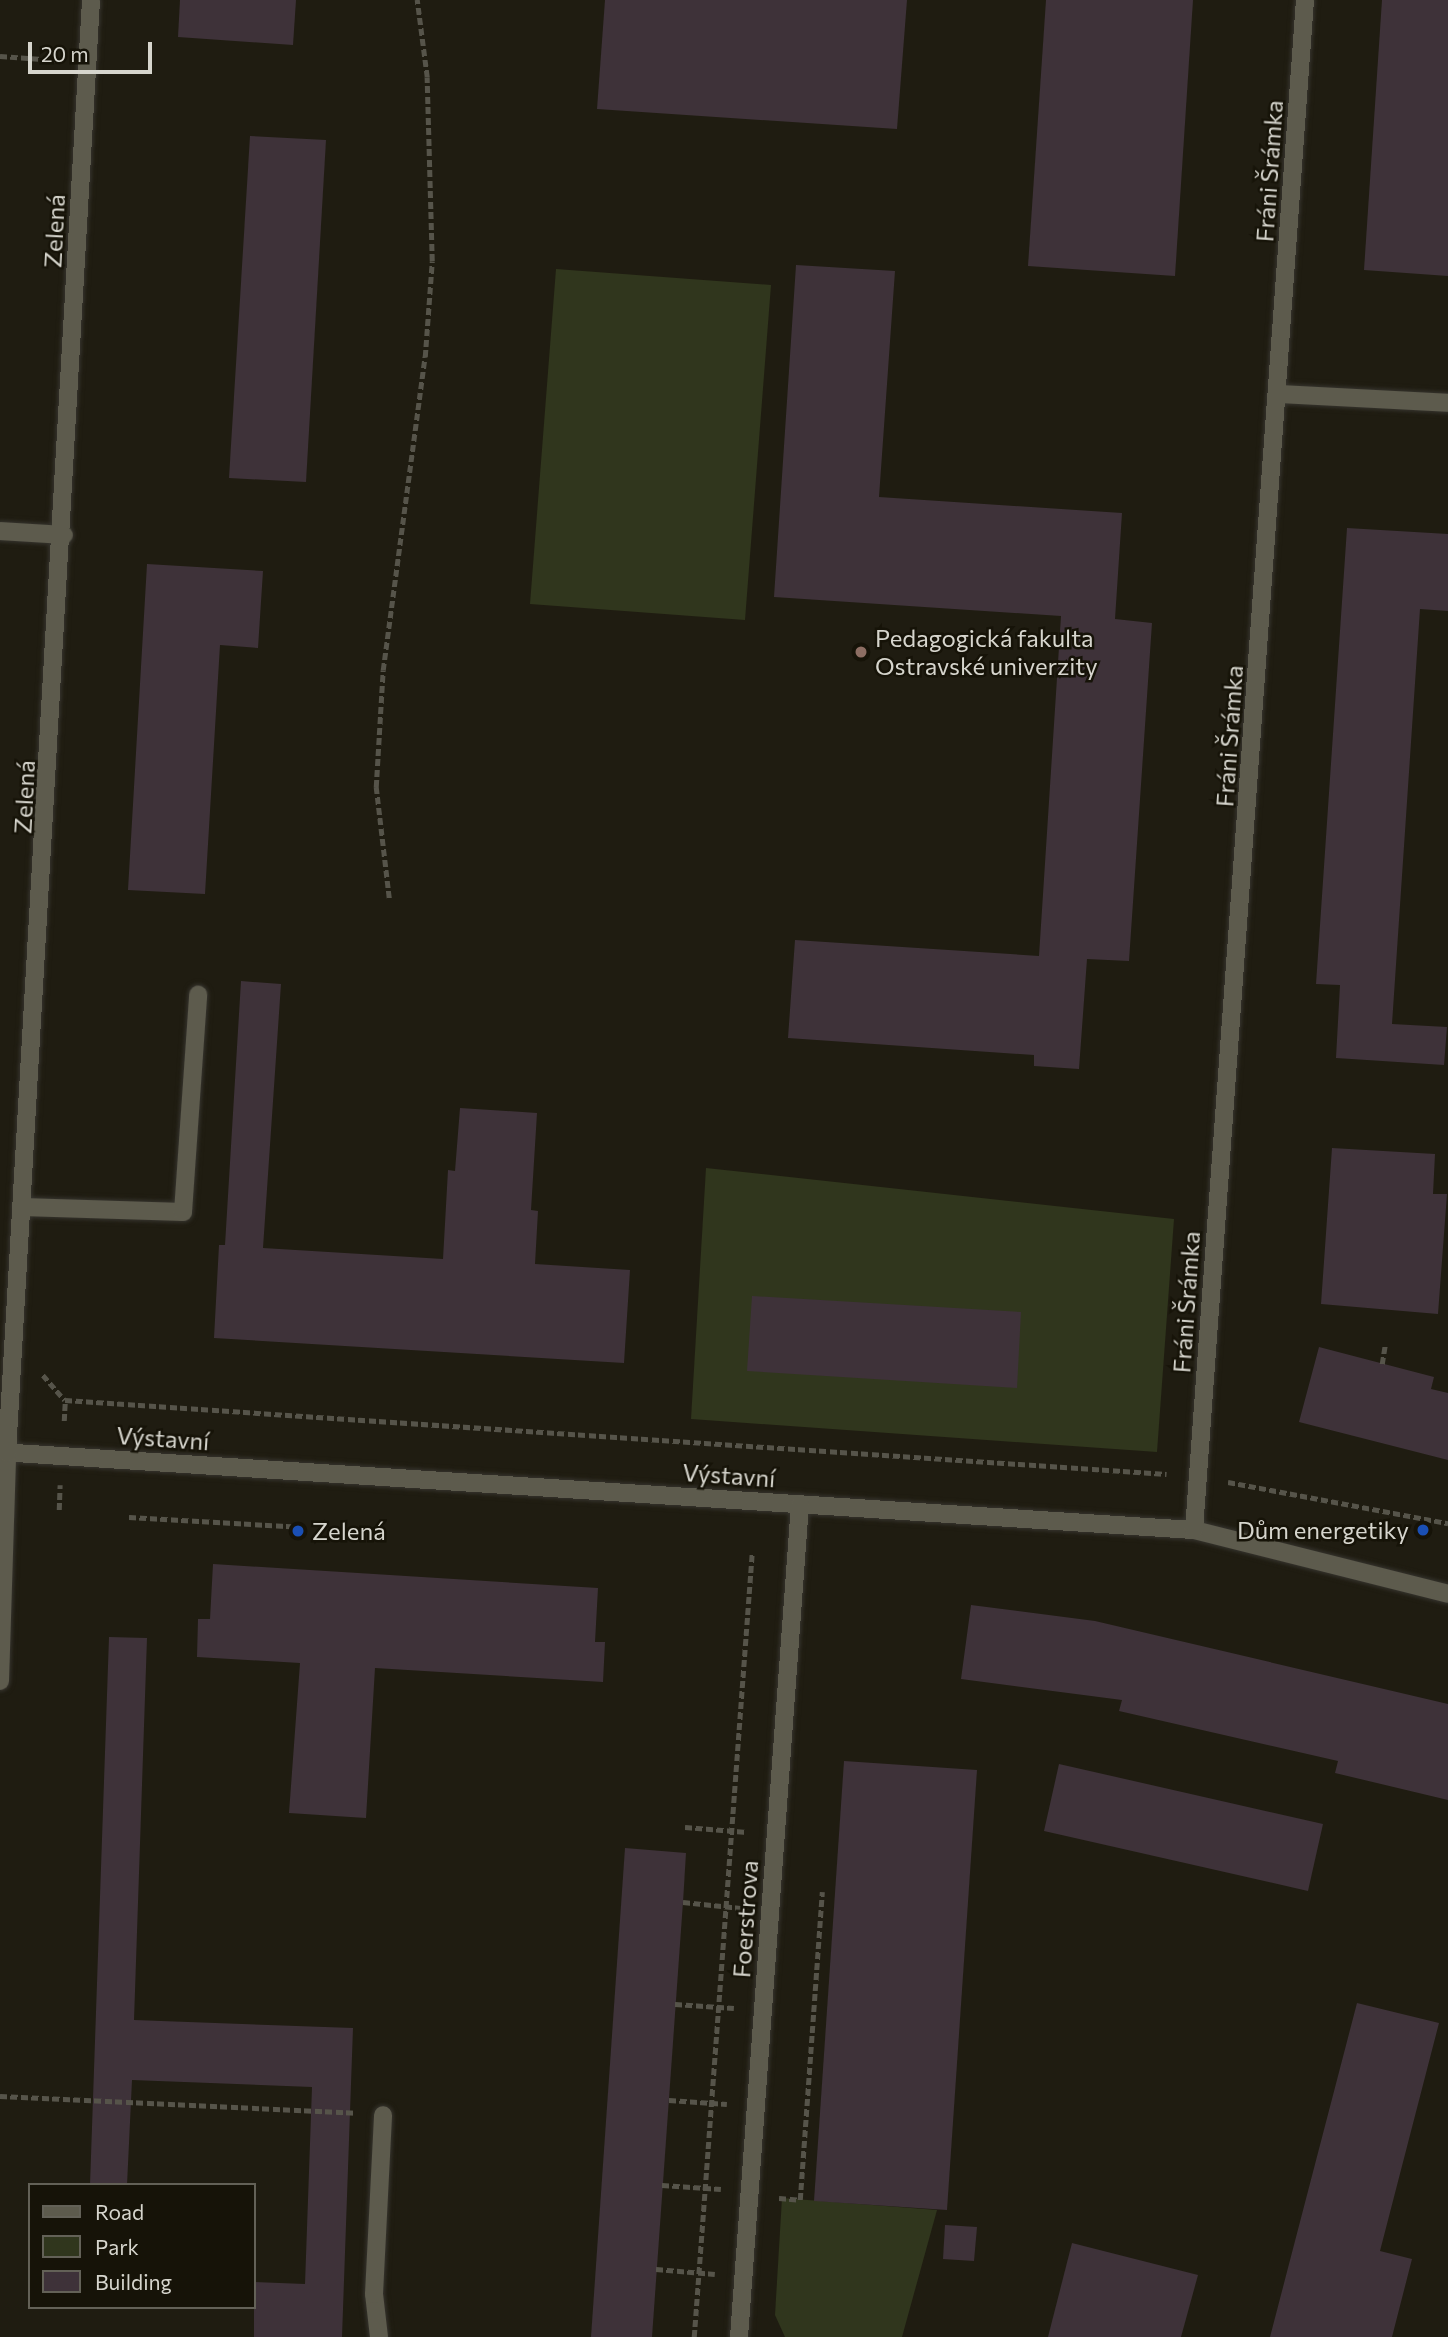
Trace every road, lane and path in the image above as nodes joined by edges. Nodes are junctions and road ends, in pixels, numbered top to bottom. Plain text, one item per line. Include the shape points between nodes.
1 (91, 0) edge
2 (417, 0) edge
3 (1305, 0) edge
4 (0, 56) edge
5 (57, 60) dead end
6 (1279, 394) junction
7 (1448, 403) edge
8 (0, 531) edge
9 (64, 535) junction
10 (389, 898) dead end
11 (198, 995) dead end
12 (23, 1207) junction
13 (1385, 1346) dead end
14 (1382, 1364) dead end
15 (40, 1365) dead end
16 (65, 1400) junction
17 (64, 1421) dead end
18 (4, 1453) edge
19 (1198, 1476) junction
20 (61, 1484) dead end
21 (800, 1504) junction
22 (59, 1510) dead end
23 (129, 1517) dead end
24 (1448, 1523) edge
25 (300, 1527) dead end
26 (1194, 1530) junction
27 (752, 1553) dead end
28 (1448, 1594) edge
29 (0, 1681) edge
30 (685, 1827) dead end
31 (732, 1831) junction
32 (776, 1834) junction
33 (822, 1892) dead end
34 (683, 1902) dead end
35 (726, 1906) junction
36 (771, 1910) junction
37 (675, 2004) dead end
38 (719, 2007) junction
39 (763, 2010) junction
40 (0, 2096) edge
41 (669, 2100) dead end
42 (712, 2103) junction
43 (756, 2106) junction
44 (383, 2115) joint
45 (662, 2185) dead end
46 (705, 2188) junction
47 (750, 2193) junction
48 (656, 2269) dead end
49 (699, 2273) junction
50 (744, 2276) junction
51 (379, 2337) edge
52 (694, 2337) edge
53 (739, 2337) edge

1 - 9 street, Zelená
2 - 10 path via 427,77 432,261 425,357 383,670 376,787
3 - 6 street, Fráni Šrámka
4 - 5 path
6 - 7 street
6 - 19 street, Fráni Šrámka
8 - 9 street
9 - 12 street, Zelená
11 - 12 street via 183,1212
12 - 18 street, Zelená
13 - 14 path
15 - 16 path via 44,1378
16 - 17 path
16 - 19 path
18 - 21 street, Výstavní
18 - 29 street, Zelená
19 - 24 path
19 - 26 street, Fráni Šrámka
20 - 22 path
21 - 26 street, Výstavní
21 - 32 street, Foerstrova
23 - 25 path
26 - 28 street, Výstavní
27 - 31 path
30 - 31 path
31 - 32 path
31 - 35 path
32 - 36 street, Foerstrova
33 - 47 path via 800,2200
34 - 35 path
35 - 36 path
35 - 38 path
36 - 39 street, Foerstrova
37 - 38 path
38 - 39 path
38 - 42 path
39 - 43 street, Foerstrova
40 - 44 path
41 - 42 path
42 - 43 path
42 - 46 path
43 - 47 street, Foerstrova
44 - 51 street via 374,2294
45 - 46 path
46 - 47 path
46 - 49 path
47 - 50 street, Foerstrova
48 - 49 path
49 - 50 path
49 - 52 path
50 - 53 street, Foerstrova

